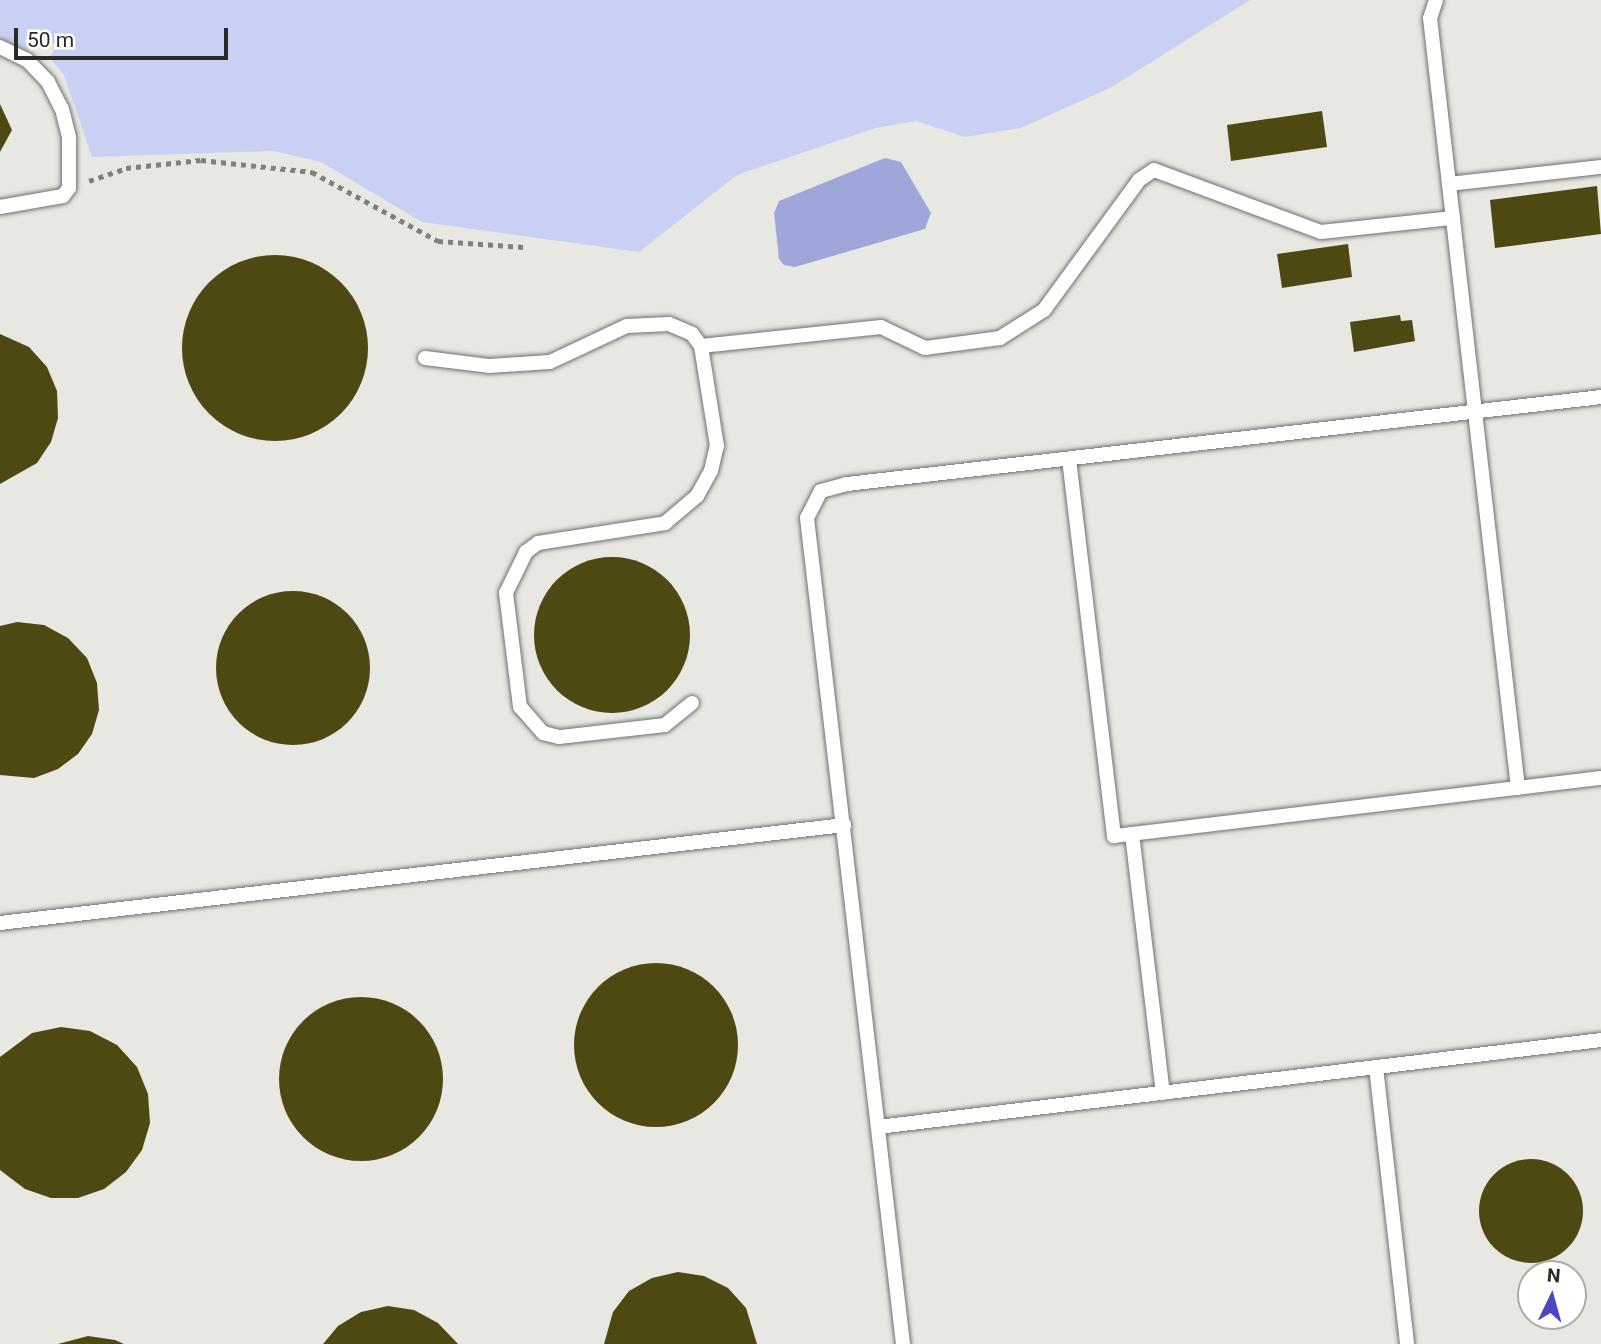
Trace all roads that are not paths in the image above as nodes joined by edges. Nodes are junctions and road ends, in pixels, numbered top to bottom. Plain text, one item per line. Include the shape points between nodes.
1 (1436, 0) edge
2 (0, 47) edge
3 (1601, 167) edge
4 (1449, 184) junction
5 (0, 207) edge
6 (1453, 218) junction
7 (701, 345) junction
8 (425, 358) dead end
9 (1601, 397) edge
10 (1476, 411) junction
11 (1069, 459) junction
12 (692, 703) dead end
13 (1601, 778) edge
14 (1518, 788) junction
15 (844, 825) junction
16 (1132, 834) junction
17 (0, 923) edge
18 (1601, 1041) edge
19 (1377, 1067) junction
20 (1163, 1093) junction
21 (878, 1127) junction
22 (903, 1344) edge
23 (1407, 1344) edge

1 - 4 lane via 1430,18
2 - 5 lane via 27,60 48,82 62,109 69,138 69,188 53,200
3 - 4 lane
4 - 6 lane
6 - 7 lane via 1321,232 1154,170 1139,180 1044,310 1000,338 925,348 881,327
6 - 10 lane
7 - 8 lane via 692,334 669,324 627,326 550,362 489,366
7 - 12 lane via 717,446 711,471 697,496 665,523 538,542 526,552 506,593 520,707 543,733 559,737 665,725
9 - 10 lane
10 - 11 lane
10 - 14 lane
11 - 15 lane via 821,491 807,517
11 - 16 lane via 1114,836
13 - 14 lane
14 - 16 lane
15 - 17 lane
15 - 21 lane
16 - 20 lane
18 - 19 lane
19 - 20 lane
19 - 23 lane
20 - 21 lane
21 - 22 lane

